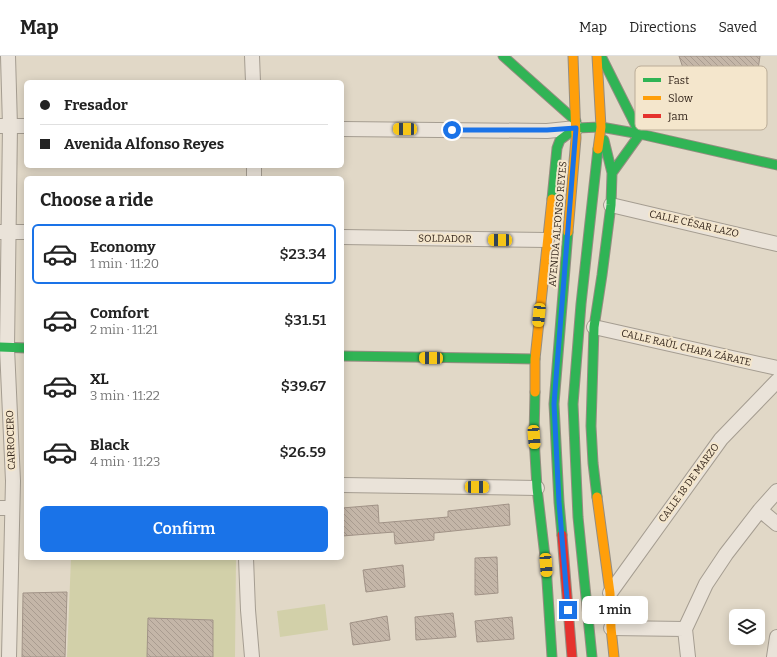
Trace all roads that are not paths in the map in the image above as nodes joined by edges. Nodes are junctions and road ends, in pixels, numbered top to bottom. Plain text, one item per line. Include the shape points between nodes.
1 (8, 56) edge
2 (252, 56) edge
3 (503, 56) edge
4 (573, 56) edge
5 (597, 56) edge
6 (601, 56) edge
7 (253, 80) edge
8 (635, 124) edge
9 (576, 125) junction
10 (5, 126) edge
11 (24, 126) edge
12 (601, 127) junction
13 (344, 129) edge
14 (638, 130) edge
15 (640, 134) junction
16 (777, 165) edge
17 (612, 173) junction
18 (611, 205) junction
19 (4, 232) edge
20 (24, 232) edge
21 (344, 237) edge
22 (547, 240) junction
23 (777, 244) edge
24 (594, 327) junction
25 (4, 348) edge
26 (24, 348) edge
27 (344, 356) edge
28 (535, 359) junction
29 (777, 368) edge
30 (777, 381) edge
31 (591, 426) junction
32 (534, 437) junction
33 (19, 481) edge
34 (344, 485) edge
35 (576, 486) junction
36 (537, 488) junction
37 (777, 491) edge
38 (559, 502) junction
39 (6, 508) edge
40 (760, 510) junction
41 (777, 524) edge
42 (246, 560) edge
43 (610, 593) junction
44 (611, 628) junction
45 (685, 629) junction
46 (777, 637) edge
47 (9, 657) edge
48 (252, 657) edge
49 (552, 657) edge
50 (572, 657) edge
51 (592, 657) edge
52 (614, 657) edge
53 (688, 657) edge
54 (774, 657) edge

1 - 10 street, CARROCERO
2 - 7 street
3 - 9 main road
4 - 9 main road, AVENIDA ALFONSO REYES
5 - 12 main road
6 - 8 main road
9 - 12 main road
9 - 13 street via 547,130
9 - 22 main road via 560,140 557,148
9 - 38 main road, AVENIDA ALFONSO REYES via 554,404
10 - 11 street
10 - 19 street, CARROCERO
12 - 15 main road
12 - 17 main road
12 - 35 main road via 581,304 573,404
14 - 15 main road
15 - 16 main road
15 - 17 main road
17 - 18 main road
18 - 23 street, CALLE CÉSAR LAZO
18 - 24 main road
19 - 20 street
19 - 25 street, CARROCERO
21 - 22 street, SOLDADOR
22 - 28 main road
24 - 29 street, CALLE RAÚL CHAPA ZÁRATE
24 - 31 main road
25 - 26 main road
25 - 33 street, CARROCERO
27 - 28 main road
28 - 32 main road
30 - 43 street, CALLE 18 DE MARZO via 721,439
31 - 35 main road
31 - 43 main road via 593,463
32 - 36 main road
32 - 38 main road
33 - 39 street, CARROCERO
34 - 36 street
35 - 51 main road
36 - 49 main road via 546,565
37 - 40 street
38 - 50 main road, AVENIDA ALFONSO REYES
39 - 47 street, CARROCERO
40 - 41 street
40 - 45 street via 706,584
42 - 48 street
43 - 44 main road
44 - 45 street
44 - 52 main road
45 - 53 street
46 - 54 street

